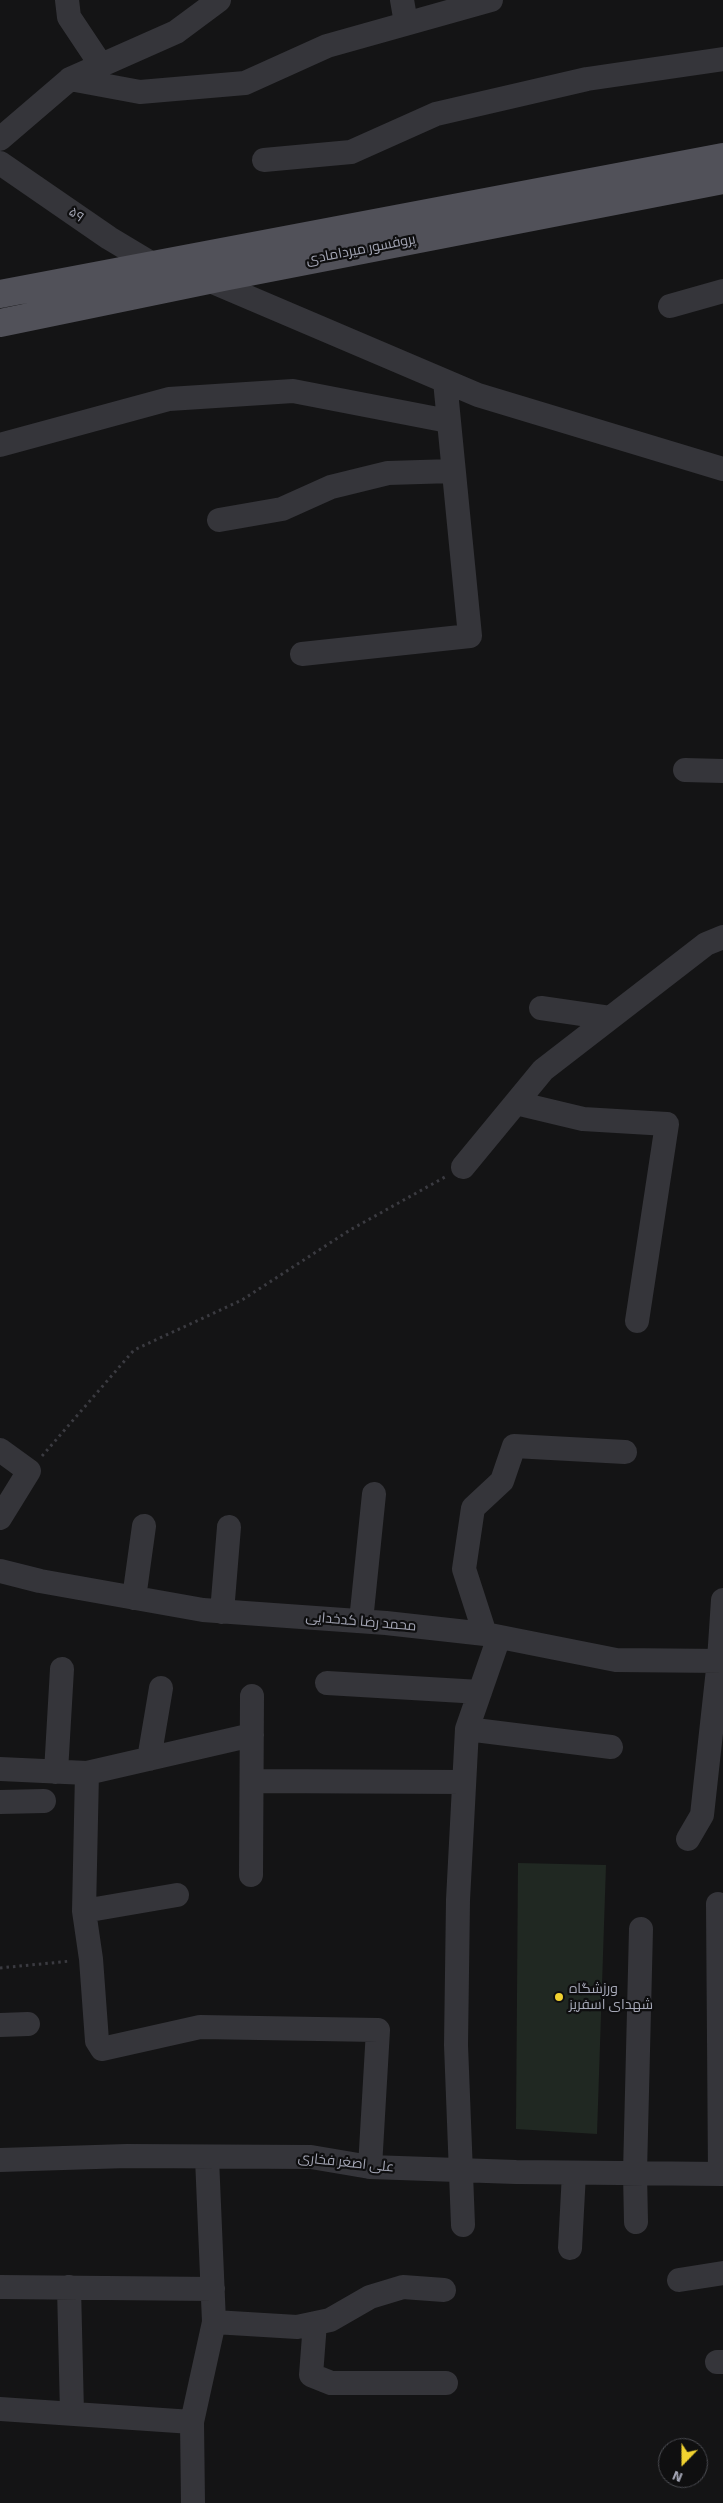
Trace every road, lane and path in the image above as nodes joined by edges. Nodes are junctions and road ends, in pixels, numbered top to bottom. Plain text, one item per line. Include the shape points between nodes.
1 (66, 0) edge
2 (219, 0) edge
3 (402, 0) edge
4 (491, 0) edge
5 (406, 23) junction
6 (723, 59) edge
7 (101, 65) junction
8 (70, 79) junction
9 (0, 139) edge
10 (723, 158) edge
11 (264, 160) dead end
12 (0, 162) edge
13 (723, 180) edge
14 (154, 265) junction
15 (208, 280) junction
16 (723, 291) edge
17 (0, 294) edge
18 (670, 306) dead end
19 (0, 323) edge
20 (445, 380) junction
21 (448, 422) junction
22 (0, 445) edge
23 (723, 469) edge
24 (453, 471) junction
25 (219, 520) dead end
26 (302, 654) dead end
27 (684, 770) dead end
28 (723, 771) edge
29 (723, 937) edge
30 (541, 1008) dead end
31 (610, 1018) junction
32 (516, 1103) junction
33 (463, 1167) joint
34 (637, 1322) dead end
35 (0, 1450) edge
36 (626, 1452) dead end
37 (29, 1472) junction
38 (374, 1494) dead end
39 (0, 1518) edge
40 (144, 1526) dead end
41 (229, 1528) dead end
42 (0, 1571) edge
43 (134, 1598) junction
44 (723, 1600) edge
45 (222, 1612) junction
46 (361, 1621) junction
47 (492, 1635) junction
48 (721, 1660) edge
49 (62, 1669) dead end
50 (327, 1683) dead end
51 (161, 1688) dead end
52 (480, 1692) junction
53 (252, 1696) dead end
54 (467, 1729) junction
55 (252, 1735) junction
56 (611, 1747) dead end
57 (149, 1759) junction
58 (0, 1769) edge
59 (56, 1772) junction
60 (87, 1773) junction
61 (252, 1781) junction
62 (464, 1782) junction
63 (44, 1801) dead end
64 (0, 1802) edge
65 (688, 1838) dead end
66 (251, 1875) dead end
67 (177, 1895) dead end
68 (718, 1904) dead end
69 (84, 1911) junction
70 (641, 1929) dead end
71 (92, 1959) junction
72 (0, 1968) edge
73 (28, 2024) dead end
74 (0, 2025) edge
75 (207, 2158) junction
76 (0, 2160) edge
77 (370, 2167) junction
78 (461, 2170) junction
79 (574, 2173) junction
80 (635, 2173) junction
81 (721, 2174) edge
82 (636, 2222) dead end
83 (463, 2225) dead end
84 (570, 2248) dead end
85 (723, 2273) edge
86 (680, 2280) dead end
87 (0, 2287) edge
88 (69, 2287) junction
89 (213, 2289) junction
90 (444, 2290) dead end
91 (214, 2322) junction
92 (314, 2323) junction
93 (446, 2383) dead end
94 (0, 2408) edge
95 (72, 2413) junction
96 (192, 2422) junction
97 (193, 2503) edge

1 - 7 street via 68,17
2 - 7 street via 176,32
3 - 5 street
4 - 5 street
5 - 8 street via 327,46 245,83 140,92
6 - 11 street via 587,79 436,114 351,152
7 - 8 street
8 - 9 street
10 - 14 main road, پروفسور میردامادی
12 - 14 street, ۵۹ via 109,238
13 - 15 main road, پروفسور میردامادی
14 - 17 main road, پروفسور میردامادی
15 - 19 main road, پروفسور میردامادی
15 - 20 street
16 - 18 street
20 - 21 street
20 - 23 street via 478,394
21 - 22 street via 293,391 169,399
21 - 24 street
24 - 25 street via 388,473 331,487 282,509
24 - 26 street via 470,636
27 - 28 street
29 - 31 street via 706,944
30 - 31 street
31 - 32 street via 543,1070
32 - 33 street
32 - 34 street via 583,1119 668,1124
33 - 37 path via 350,1230 242,1300 134,1350
35 - 37 street
36 - 47 street via 514,1446 502,1481 473,1508 464,1569
37 - 39 street
38 - 46 street
40 - 43 street
41 - 45 street
42 - 43 street, محمد رضا کدخدایی
43 - 45 street, محمد رضا کدخدایی
44 - 48 street
45 - 46 street, محمد رضا کدخدایی
46 - 47 street, محمد رضا کدخدایی
47 - 48 street, محمد رضا کدخدایی via 616,1660
47 - 52 street
48 - 65 street via 702,1815
49 - 59 street
50 - 52 street
51 - 57 street
52 - 54 street
53 - 55 street
54 - 56 street
54 - 62 street
55 - 57 street
55 - 61 street
57 - 60 street
58 - 59 street
59 - 60 street
60 - 69 street
61 - 62 street
61 - 66 street
62 - 78 street via 456,2046
63 - 64 street
67 - 69 street
68 - 81 street
69 - 71 street
70 - 80 street
71 - 72 path
71 - 77 street via 97,2041 102,2049 200,2027 378,2030
73 - 74 street
75 - 76 street, علی اصغر فخاری via 127,2156
75 - 77 street, علی اصغر فخاری via 311,2156
75 - 89 street
77 - 78 street, علی اصغر فخاری
78 - 79 street, علی اصغر فخاری
78 - 83 street
79 - 80 street, علی اصغر فخاری
79 - 84 street
80 - 81 street, علی اصغر فخاری
80 - 82 street
85 - 86 street
87 - 88 street
88 - 89 street
88 - 95 street
89 - 91 street
90 - 92 street via 403,2287 370,2297 330,2320
91 - 92 street via 297,2327
91 - 96 street
92 - 93 street via 311,2374 331,2383
94 - 95 street
95 - 96 street
96 - 97 street

